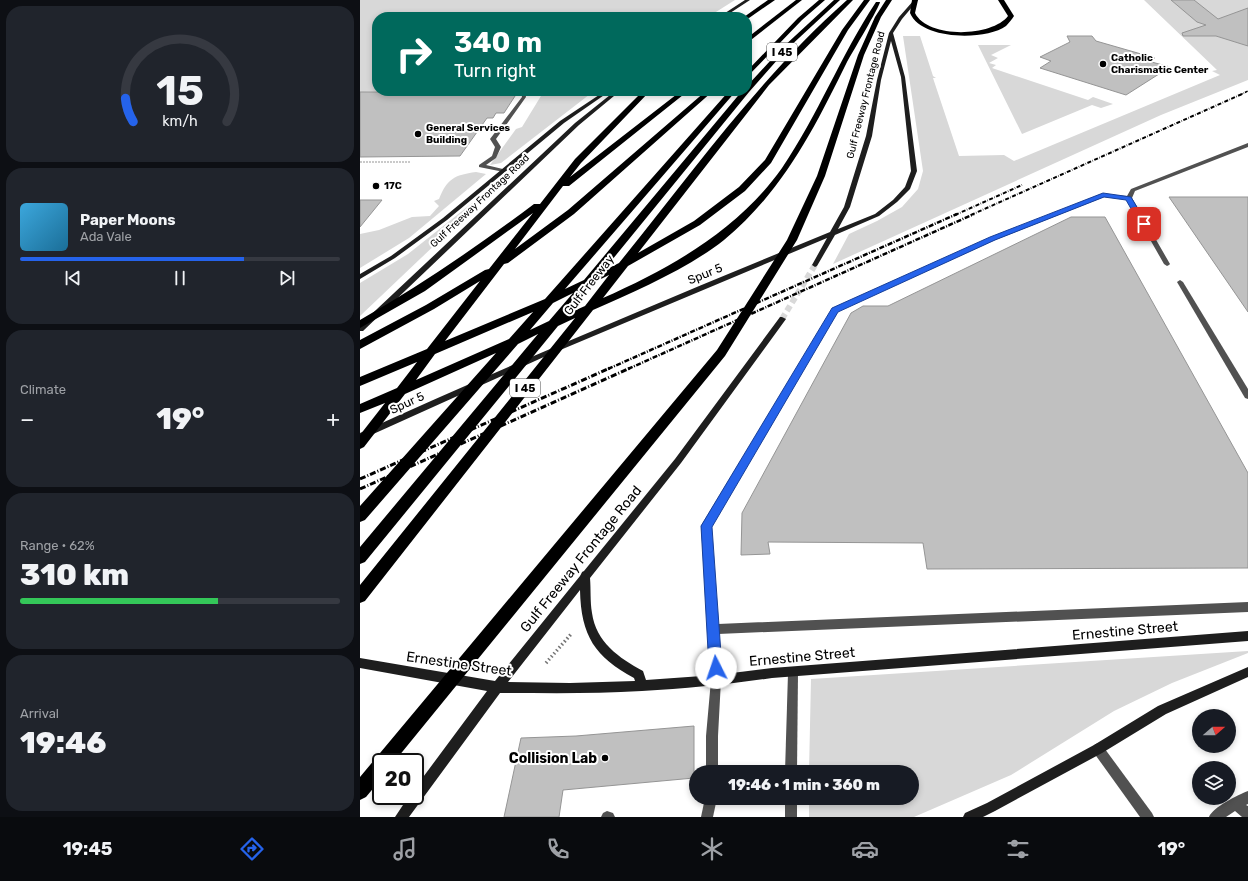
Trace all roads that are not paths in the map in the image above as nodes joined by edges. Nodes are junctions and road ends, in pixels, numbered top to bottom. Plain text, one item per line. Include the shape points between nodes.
1 (748, 0) edge
2 (772, 0) edge
3 (799, 0) edge
4 (822, 0) edge
5 (837, 0) edge
6 (850, 0) edge
7 (867, 0) edge
8 (880, 0) edge
9 (889, 0) edge
10 (916, 0) edge
11 (1001, 0) edge
12 (729, 12) edge
13 (752, 14) edge
14 (873, 17) junction
15 (891, 33) junction
16 (752, 37) edge
17 (769, 51) junction
18 (752, 59) dead end
19 (752, 70) edge
20 (752, 84) edge
21 (524, 96) edge
22 (601, 96) edge
23 (612, 96) edge
24 (642, 96) edge
25 (679, 96) edge
26 (704, 96) edge
27 (729, 96) edge
28 (741, 96) edge
29 (1248, 145) edge
30 (504, 170) junction
31 (1129, 198) junction
32 (1167, 264) dead end
33 (815, 265) tunnel mouth
34 (360, 277) edge
35 (1180, 282) dead end
36 (782, 319) tunnel mouth
37 (360, 324) edge
38 (360, 329) edge
39 (360, 345) edge
40 (360, 382) edge
41 (1248, 396) edge
42 (360, 409) edge
43 (360, 437) edge
44 (360, 444) edge
45 (360, 516) edge
46 (360, 558) edge
47 (585, 575) junction
48 (360, 596) edge
49 (1248, 607) edge
50 (713, 629) junction
51 (1248, 636) edge
52 (360, 664) edge
53 (1248, 672) edge
54 (793, 673) junction
55 (716, 680) junction
56 (642, 686) junction
57 (497, 687) junction
58 (1098, 749) junction
59 (391, 753) edge
60 (712, 765) edge
61 (792, 765) edge
62 (372, 776) edge
63 (360, 791) edge
64 (1248, 796) edge
65 (1236, 803) edge
66 (710, 805) edge
67 (791, 805) edge
68 (1233, 805) edge
69 (1236, 805) edge
70 (1248, 814) edge
71 (401, 817) edge
72 (707, 817) edge
73 (791, 817) edge
74 (969, 817) edge
75 (1148, 817) edge
76 (1215, 817) edge

1 - 12 main road
2 - 13 highway
3 - 16 highway
4 - 17 highway, I 45
5 - 20 highway, Gulf Freeway / I 45 via 784,49
6 - 48 highway, Gulf Freeway / I 45 via 767,84
7 - 40 highway via 852,19 768,161 742,189 697,223 633,260 538,306
8 - 14 highway
9 - 14 highway
10 - 11 highway via 912,9 916,21 933,29 984,33 1009,23 1010,14
10 - 15 main road, Gulf Freeway Frontage Road
14 - 42 highway via 785,169 759,201 720,238 683,262 625,292
14 - 59 highway via 821,176 792,240 721,353
15 - 33 main road, Gulf Freeway Frontage Road via 869,136 847,207
15 - 43 main road, Spur 5 via 903,77 914,171 908,188 877,215 638,313
17 - 18 highway
17 - 19 highway, I 45
21 - 30 street via 493,139 498,147 494,157 481,166
22 - 30 main road via 562,122
23 - 38 main road, Gulf Freeway Frontage Road via 577,124
24 - 44 highway via 578,161
25 - 37 highway via 492,240 421,289
26 - 39 highway via 571,212 495,268
27 - 45 highway, Gulf Freeway
28 - 46 highway, Gulf Freeway / I 45
29 - 31 street via 1133,190
30 - 34 main road via 445,219 393,257
31 - 32 street
31 - 50 street via 1103,195 993,239 835,310 706,526
35 - 41 street
36 - 47 main road, Gulf Freeway Frontage Road via 678,460
47 - 56 main road via 588,624 594,637 615,661 639,675
47 - 57 main road, Gulf Freeway Frontage Road
49 - 50 street
50 - 55 street
51 - 54 main road, Ernestine Street
52 - 57 main road, Ernestine Street
53 - 58 main road via 1162,710
54 - 55 main road, Ernestine Street
54 - 61 street
55 - 56 main road, Ernestine Street
55 - 60 street
56 - 57 main road, Ernestine Street
57 - 71 main road, Gulf Freeway Frontage Road
58 - 74 main road
58 - 75 street
62 - 63 highway
64 - 65 street
66 - 72 street
67 - 73 street
68 - 76 street
69 - 70 street

